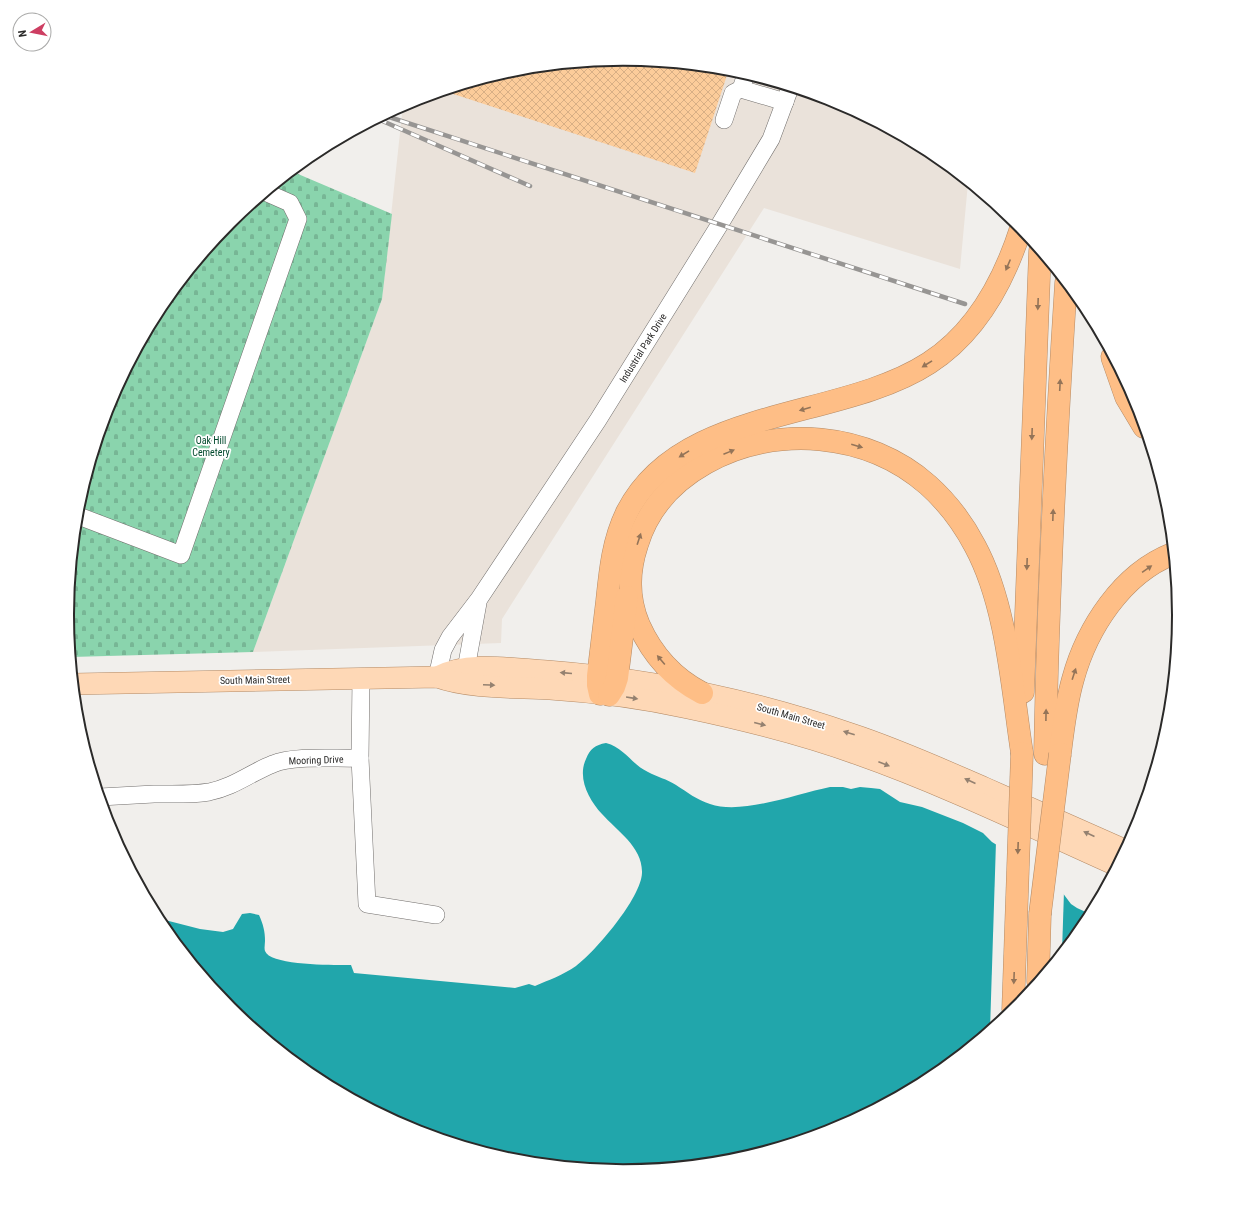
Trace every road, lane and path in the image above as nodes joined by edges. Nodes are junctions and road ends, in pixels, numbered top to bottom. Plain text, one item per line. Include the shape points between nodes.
1 (743, 82) edge
2 (787, 95) edge
3 (724, 120) dead end
4 (270, 194) edge
5 (1018, 235) edge
6 (1040, 259) edge
7 (1066, 291) edge
8 (82, 518) edge
9 (1168, 556) edge
10 (630, 574) junction
11 (479, 599) junction
12 (464, 676) junction
13 (437, 677) junction
14 (361, 678) junction
15 (78, 684) edge
16 (606, 686) junction
17 (702, 693) junction
18 (1022, 753) junction
19 (1053, 754) junction
20 (360, 758) junction
21 (105, 797) edge
22 (1120, 848) edge
23 (1112, 863) edge
24 (436, 915) dead end
25 (1038, 973) edge
26 (1013, 1000) edge

1 - 2 street
1 - 3 street via 732,93
2 - 11 street, Industrial Park Drive via 771,139 720,224 598,420
4 - 8 street via 290,203 298,219 181,555
5 -> 16 highway via 1006,268 985,307 960,338 929,364 903,378 871,390 725,433 700,444 667,465 650,481 628,511 615,545 611,568
6 -> 18 highway
19 -> 7 highway via 1048,642
19 -> 9 highway via 1073,677 1084,648 1099,620 1128,584 1149,567
10 - 16 highway
17 -> 10 highway via 675,675 648,642 632,603
10 -> 18 highway via 640,533 660,499 687,474 719,456 755,443 802,438 840,442 878,454 900,465 927,484 956,516 976,548 999,610
11 - 12 street, Industrial Park Drive
11 - 13 street, Industrial Park Drive via 446,645
12 - 13 main road, South Main Street via 451,671
12 - 16 main road, South Main Street via 507,668
13 - 14 main road, South Main Street
14 - 15 main road, South Main Street
14 - 20 street
16 - 17 main road, South Main Street
16 -> 23 main road, South Main Street via 760,724 834,746 919,778
22 -> 17 main road, South Main Street via 932,764 852,734 787,714
18 -> 26 highway, bridge
19 - 25 highway, bridge via 1040,914
20 - 21 street, Mooring Drive via 295,759 273,764 225,788 209,792
20 - 24 street via 367,904

